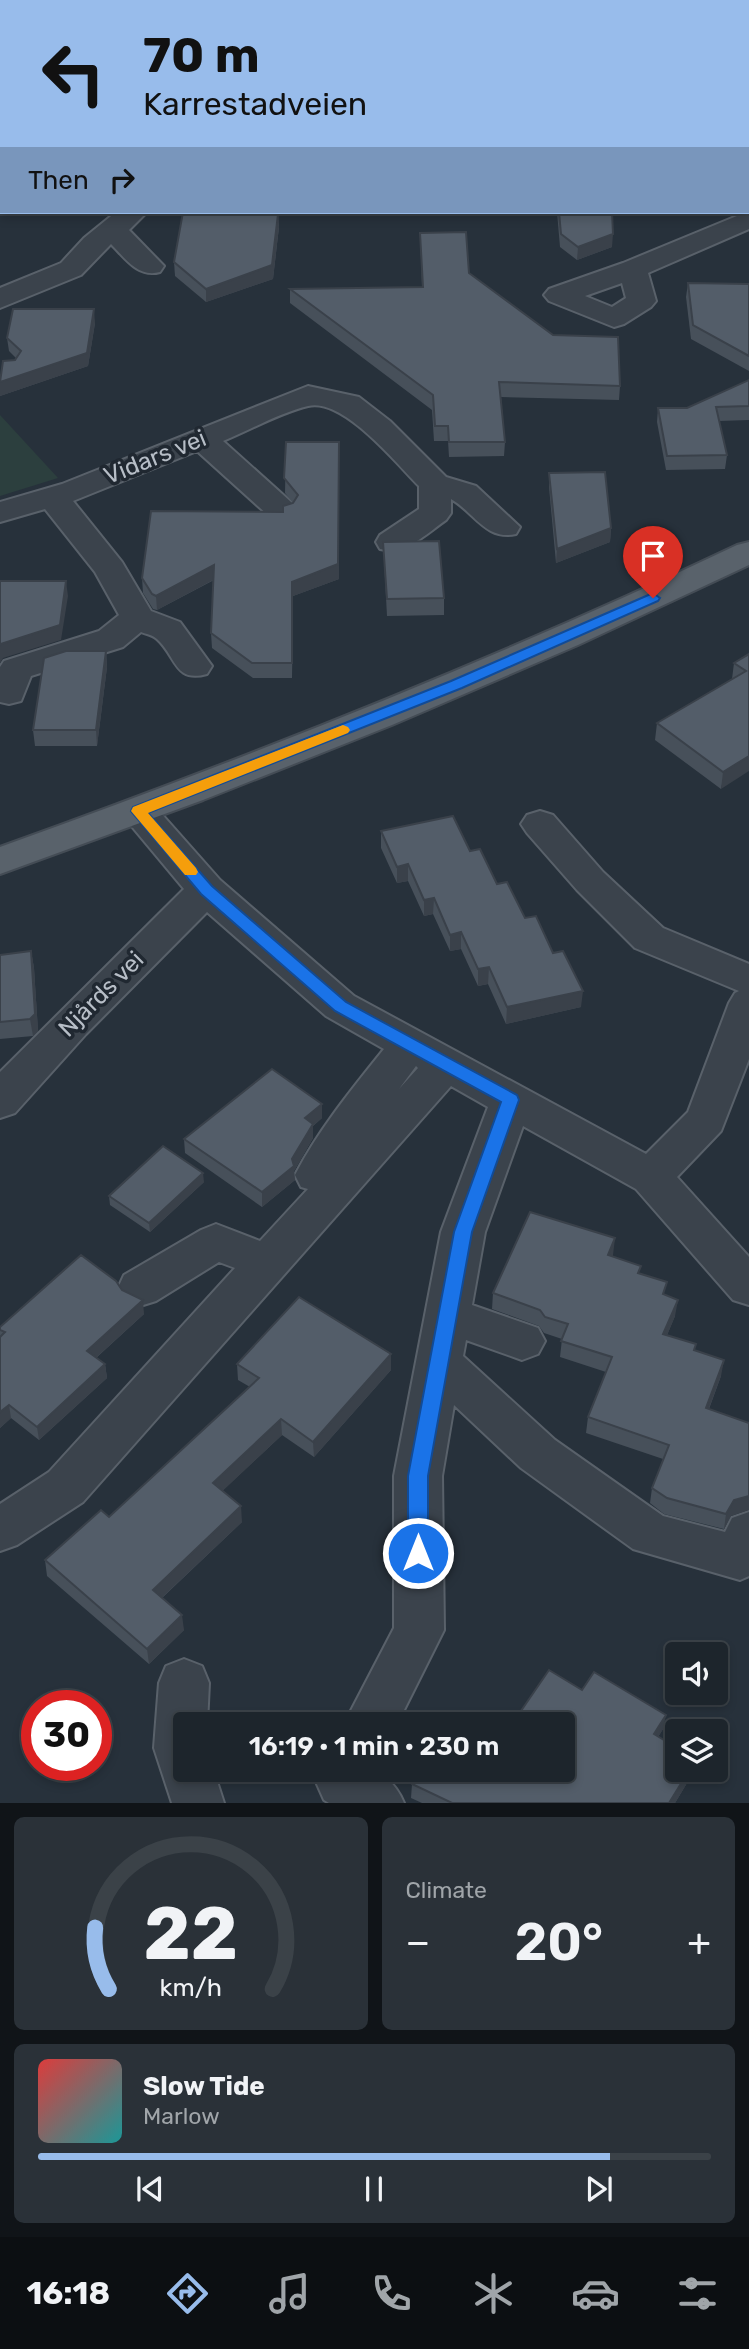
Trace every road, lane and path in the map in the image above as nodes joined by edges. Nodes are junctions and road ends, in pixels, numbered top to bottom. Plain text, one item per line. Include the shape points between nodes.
1 (749, 219) edge
2 (123, 220) edge
3 (150, 266) dead end
4 (633, 269) dead end
5 (0, 299) edge
6 (201, 438) junction
7 (435, 484) junction
8 (52, 497) junction
9 (280, 509) edge
10 (0, 512) edge
11 (504, 527) dead end
12 (392, 542) edge
13 (96, 548) junction
14 (131, 548) dead end
15 (749, 552) edge
16 (137, 618) junction
17 (195, 666) dead end
18 (9, 693) dead end
19 (138, 811) junction
20 (540, 824) dead end
21 (0, 861) edge
22 (206, 890) junction
23 (749, 980) edge
24 (749, 1003) edge
25 (428, 1054) junction
26 (511, 1100) junction
27 (0, 1102) edge
28 (316, 1175) dead end
29 (651, 1177) junction
30 (268, 1262) junction
31 (749, 1287) edge
32 (140, 1288) dead end
33 (448, 1315) junction
34 (522, 1341) dead end
35 (439, 1362) junction
36 (0, 1530) edge
37 (749, 1532) edge
38 (184, 1683) dead end
39 (182, 1712) edge
40 (376, 1712) edge
41 (191, 1782) edge
42 (198, 1803) edge

1 - 4 street
2 - 3 street
2 - 5 street via 71,269
6 - 7 street, Vidars vei via 308,395 348,404
6 - 8 street, Vidars vei
6 - 9 street
7 - 11 street via 465,493
7 - 12 street via 435,513
8 - 10 street, Vidars vei
8 - 13 street
13 - 14 street
13 - 16 street
15 - 19 main road via 457,685
16 - 17 street via 168,629
16 - 18 street via 111,639 16,669
19 - 21 main road
19 - 22 street
20 - 23 street via 649,939
22 - 25 street via 340,1006
22 - 27 street, Njårds vei
24 - 29 street via 706,1120
25 - 26 street
25 - 28 street via 343,1132
25 - 30 street
26 - 29 street
26 - 33 street via 463,1232
29 - 31 street
30 - 32 street via 216,1242
30 - 36 street via 66,1487
33 - 34 street
33 - 35 street
35 - 37 street via 538,1454 650,1534 740,1558
35 - 40 street via 418,1476 419,1630
38 - 39 street
41 - 42 street

